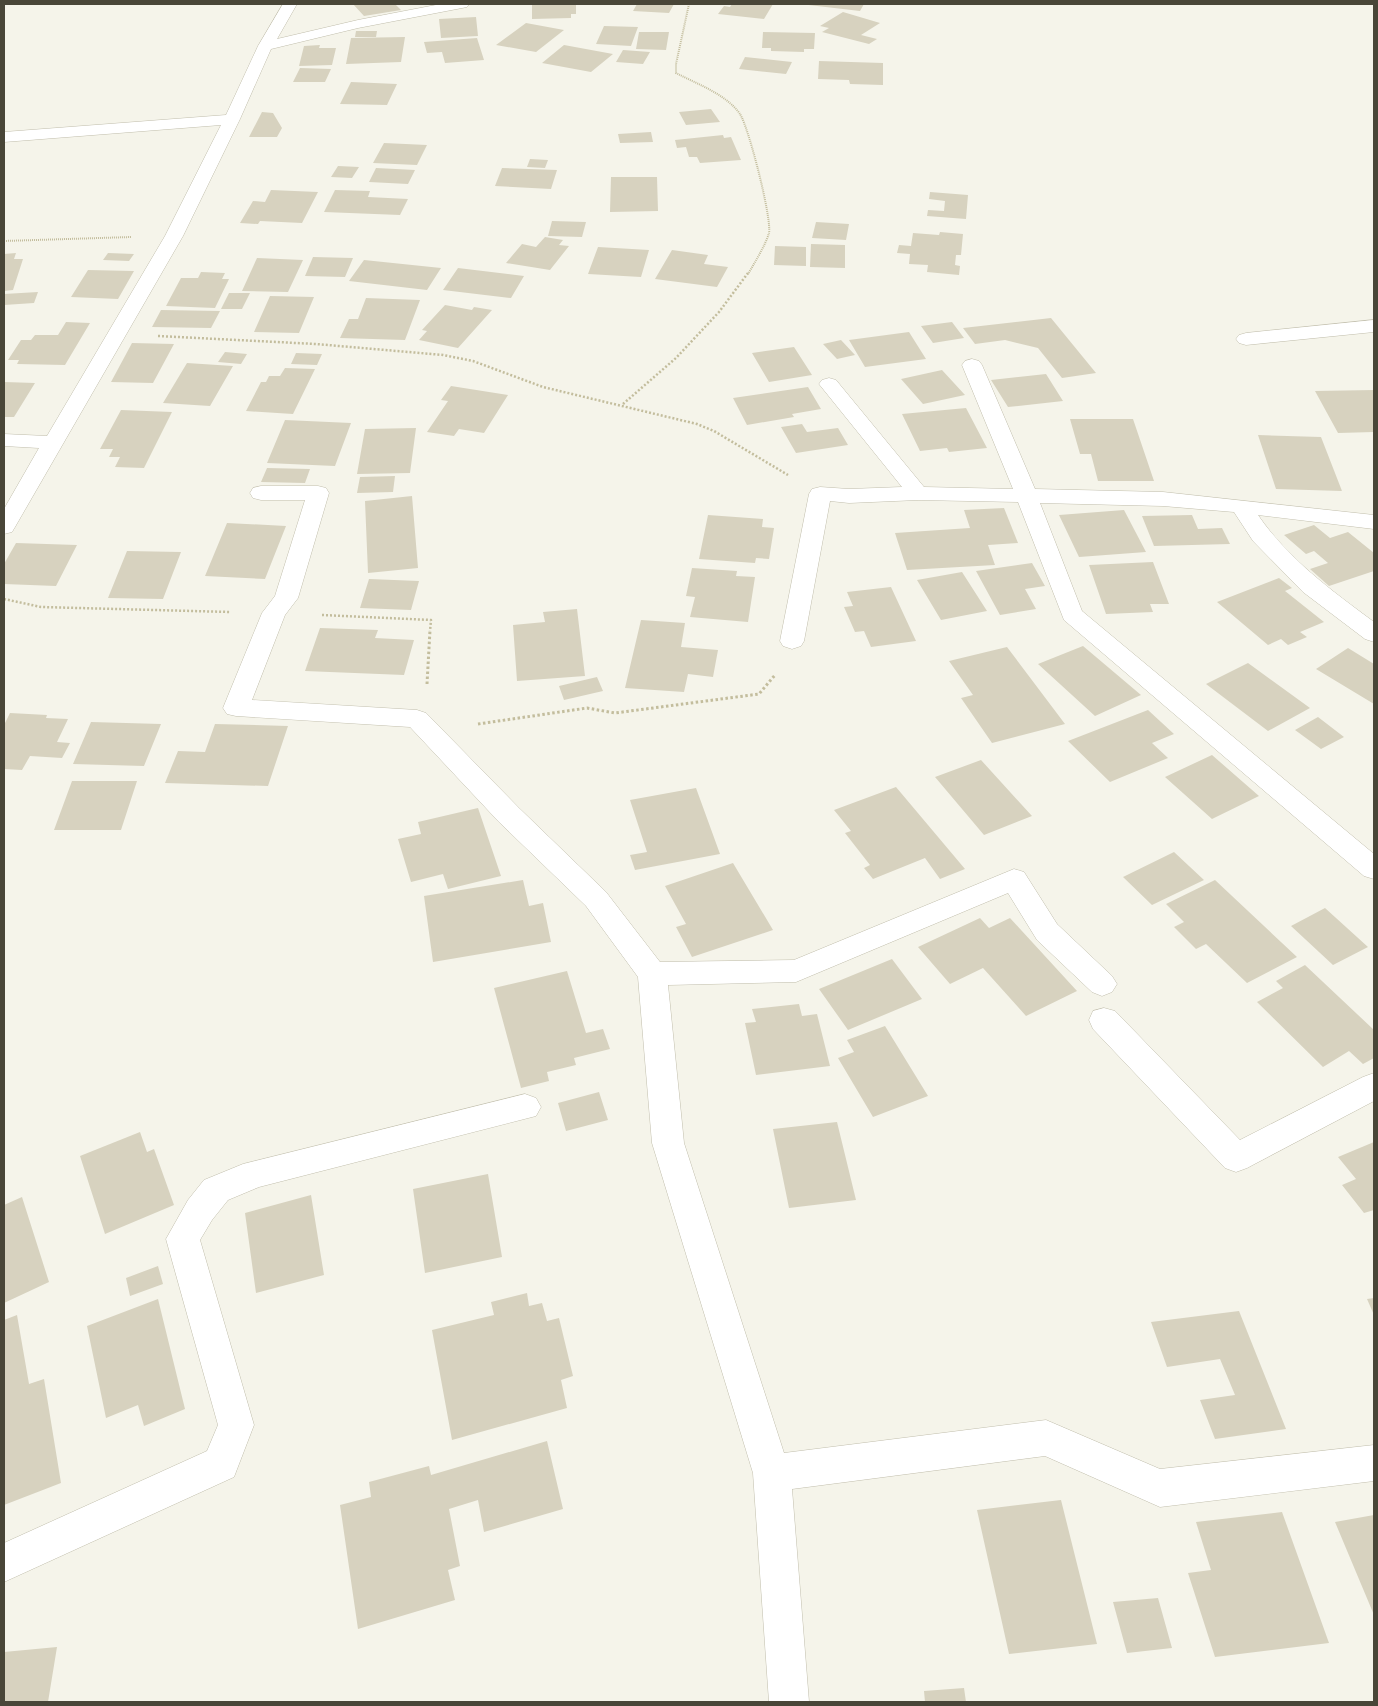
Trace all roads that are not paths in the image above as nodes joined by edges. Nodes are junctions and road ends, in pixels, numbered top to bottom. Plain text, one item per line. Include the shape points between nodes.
1 (290, 4) edge
2 (462, 4) edge
3 (265, 46) junction
4 (232, 119) junction
5 (4, 137) edge
6 (1374, 326) edge
7 (1246, 339) dead end
8 (972, 365) dead end
9 (829, 384) dead end
10 (4, 440) edge
11 (52, 443) junction
12 (918, 492) junction
13 (261, 493) dead end
14 (1026, 495) junction
15 (1242, 506) junction
16 (1374, 522) edge
17 (4, 526) edge
18 (1374, 634) edge
19 (792, 641) road end
20 (1374, 869) edge
21 (652, 974) junction
22 (1102, 984) dead end
23 (1104, 1020) dead end
24 (1374, 1086) edge
25 (525, 1106) dead end
26 (1374, 1463) edge
27 (772, 1473) junction
28 (4, 1563) edge
29 (789, 1702) edge

1 - 3 street
2 - 3 street
3 - 4 street
4 - 5 street
4 - 11 street via 174,236
6 - 7 street
8 - 14 street
9 - 12 street
10 - 11 street
11 - 17 street
12 - 14 street
12 - 19 street via 849,496 820,494
13 - 21 street via 318,494 286,598 274,613 236,708 417,719 509,815 596,898
14 - 15 street via 1163,499
14 - 20 street via 1072,616
15 - 16 street
15 - 18 street via 1261,536 1311,587
21 - 22 street via 796,971 1014,878 1047,932
21 - 27 street via 668,1142
23 - 24 street via 1236,1158
25 - 28 street via 255,1174 216,1190 182,1239 236,1426 221,1464
26 - 27 street via 1160,1488 1046,1438
27 - 29 street

